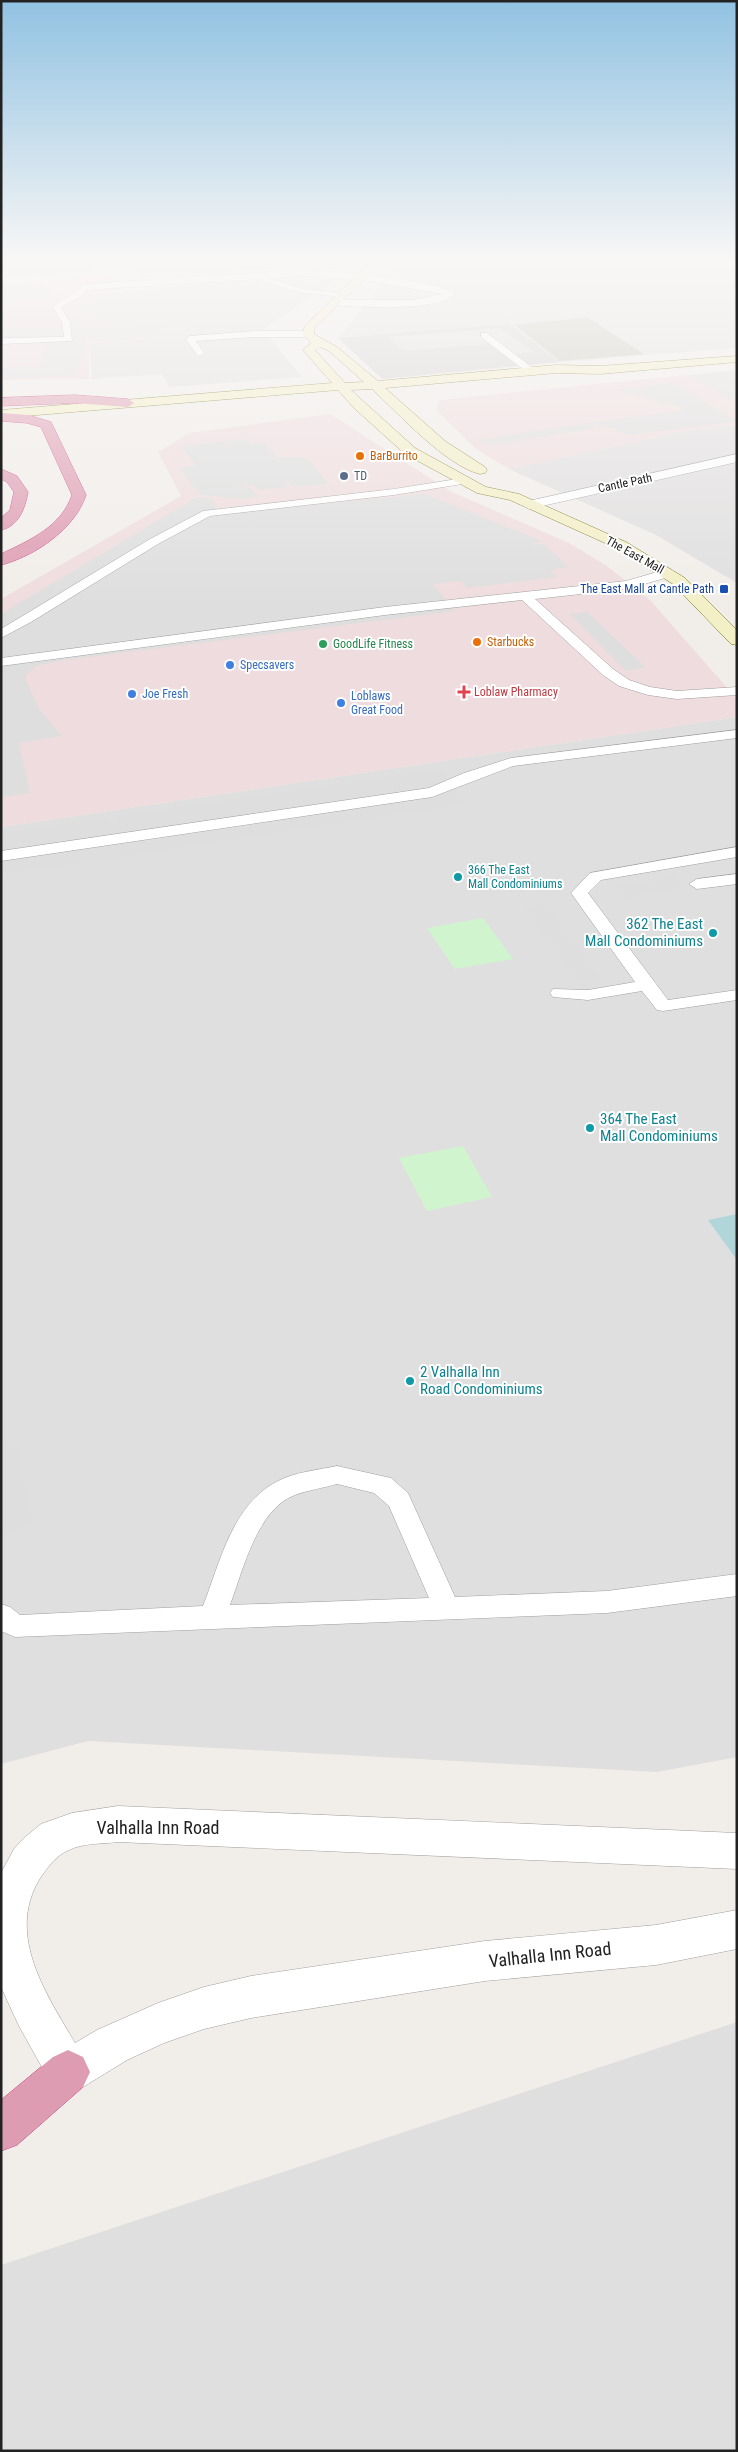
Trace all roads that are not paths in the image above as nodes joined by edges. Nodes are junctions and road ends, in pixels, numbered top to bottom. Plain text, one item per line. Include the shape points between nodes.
1 (335, 376) edge
2 (364, 376) edge
3 (465, 376) edge
4 (579, 376) edge
5 (372, 384) junction
6 (344, 386) junction
7 (387, 395) junction
8 (352, 398) junction
9 (319, 400) dead end
10 (1, 402) edge
11 (128, 403) junction
12 (1, 415) edge
13 (63, 423) dead end
14 (46, 425) junction
15 (1, 428) edge
16 (737, 458) edge
17 (721, 462) junction
18 (737, 469) edge
19 (1, 473) edge
20 (464, 482) junction
21 (514, 497) junction
22 (529, 504) junction
23 (1, 526) edge
24 (1, 560) edge
25 (668, 573) junction
26 (526, 597) junction
27 (492, 598) junction
28 (1, 634) edge
29 (737, 640) edge
30 (1, 662) edge
31 (737, 691) edge
32 (737, 734) edge
33 (737, 852) edge
34 (1, 856) edge
35 (737, 879) edge
36 (697, 884) dead end
37 (648, 985) junction
38 (559, 993) dead end
39 (737, 995) edge
40 (737, 1585) edge
41 (447, 1608) junction
42 (1, 1615) edge
43 (212, 1617) junction
44 (737, 1851) edge
45 (737, 1929) edge
46 (68, 2072) junction
47 (1, 2129) edge

1 - 6 main road, The East Mall
2 - 5 main road, The East Mall
3 - 5 main road
4 - 7 main road
5 - 6 main road
5 - 7 main road, The East Mall
6 - 8 main road, The East Mall
6 - 11 main road
7 - 8 main road
7 - 21 main road, The East Mall via 440,445 462,461 512,487
8 - 9 main road
8 - 20 main road, The East Mall via 410,451
10 - 11 highway via 75,399
11 - 12 main road
12 - 14 highway
13 - 14 main road
14 - 15 main road
14 - 24 highway via 77,489 77,505 62,524
16 - 17 street, Cantle Path
17 - 18 street
17 - 22 street, Cantle Path
19 - 23 highway via 12,479 21,492 17,511
20 - 21 main road, The East Mall
20 - 28 lane via 207,513
21 - 22 main road, The East Mall
22 - 25 main road, The East Mall via 621,545
25 - 26 lane via 627,585
25 - 27 lane via 620,575 517,589
25 - 29 main road, The East Mall via 693,593
26 - 27 lane
26 - 31 lane via 624,683 648,691 677,695
27 - 30 lane
32 - 34 lane via 511,762 432,792
33 - 37 lane via 596,876 579,893
35 - 36 lane
37 - 38 lane via 588,994
37 - 39 lane via 663,1006
40 - 41 lane via 607,1602
41 - 43 lane
41 - 43 lane via 399,1500 382,1485 337,1475 287,1487 259,1510 246,1530
42 - 43 lane via 15,1626
44 - 46 street, Valhalla Inn Road via 118,1824 83,1828 49,1841 27,1864 7,1914 8,1947 31,2008
45 - 46 street, Valhalla Inn Road via 656,1945 485,1961 252,1997 204,2008 158,2024 112,2045
46 - 47 highway

